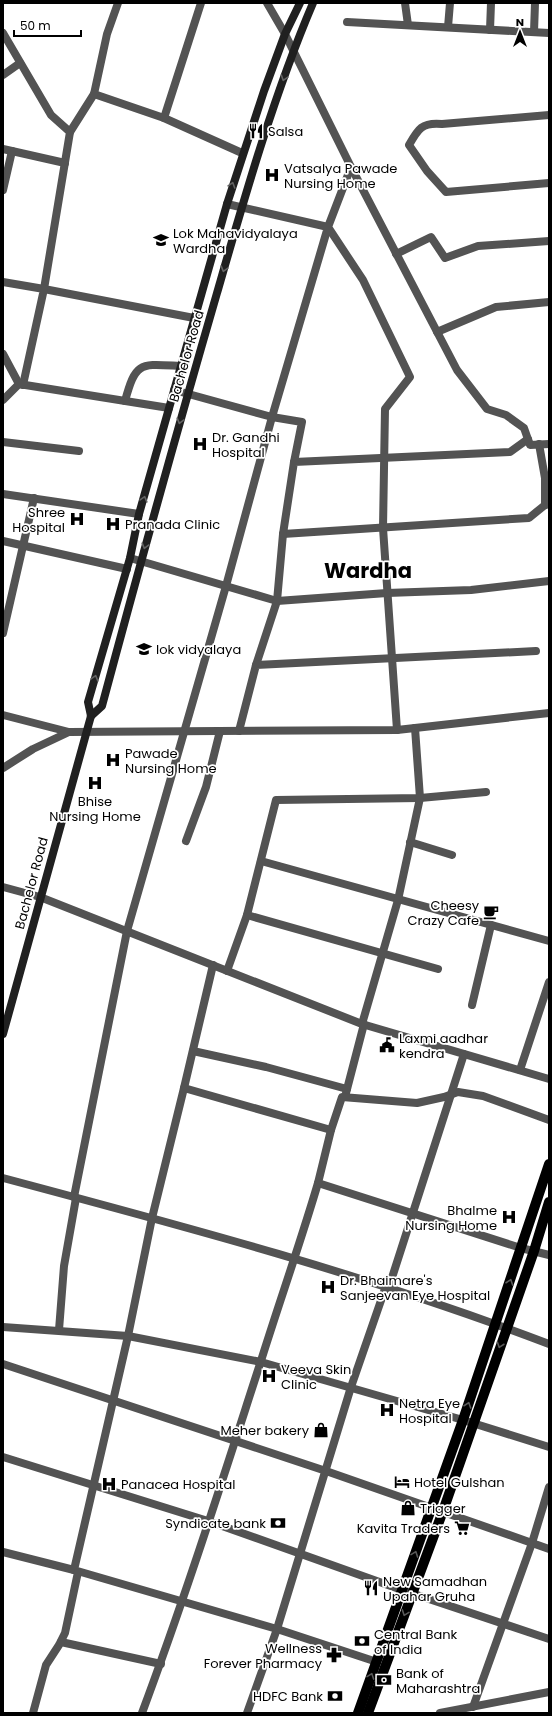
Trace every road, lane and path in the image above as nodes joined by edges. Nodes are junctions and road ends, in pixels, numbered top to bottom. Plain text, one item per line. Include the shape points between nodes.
1 (118, 3) edge
2 (201, 3) edge
3 (267, 3) edge
4 (300, 3) edge
5 (313, 3) edge
6 (405, 3) edge
7 (450, 3) edge
8 (491, 3) edge
9 (535, 3) edge
10 (347, 22) dead end
11 (408, 25) junction
12 (448, 28) junction
13 (490, 30) junction
14 (534, 32) junction
15 (3, 33) edge
16 (549, 33) edge
17 (285, 34) junction
18 (293, 50) junction
19 (20, 63) junction
20 (3, 75) edge
21 (94, 94) junction
22 (549, 115) edge
23 (164, 118) junction
24 (70, 132) junction
25 (3, 149) edge
26 (12, 151) junction
27 (242, 153) junction
28 (65, 163) junction
29 (351, 167) junction
30 (549, 183) edge
31 (3, 190) edge
32 (227, 204) junction
33 (242, 207) junction
34 (328, 227) junction
35 (549, 241) edge
36 (396, 254) junction
37 (3, 282) edge
38 (44, 290) junction
39 (549, 302) edge
40 (194, 318) junction
41 (437, 332) junction
42 (3, 354) edge
43 (180, 366) junction
44 (21, 384) junction
45 (174, 390) junction
46 (188, 394) junction
47 (3, 400) edge
48 (125, 401) junction
49 (169, 408) junction
50 (272, 417) junction
51 (528, 440) junction
52 (3, 442) edge
53 (539, 444) junction
54 (549, 444) edge
55 (79, 451) dead end
56 (384, 458) junction
57 (294, 462) junction
58 (3, 494) edge
59 (34, 498) junction
60 (547, 505) edge
61 (139, 514) junction
62 (383, 528) junction
63 (283, 534) junction
64 (3, 541) edge
65 (24, 547) junction
66 (130, 558) junction
67 (141, 561) junction
68 (127, 569) junction
69 (549, 581) edge
70 (226, 586) junction
71 (388, 593) junction
72 (277, 601) junction
73 (4, 624) edge
74 (3, 633) edge
75 (536, 651) dead end
76 (392, 659) junction
77 (256, 665) junction
78 (549, 713) edge
79 (3, 714) edge
80 (91, 716) junction
81 (415, 728) junction
82 (397, 730) junction
83 (184, 731) junction
84 (220, 731) junction
85 (239, 731) junction
86 (69, 732) junction
87 (86, 733) junction
88 (3, 768) edge
89 (486, 792) dead end
90 (420, 798) junction
91 (186, 841) dead end
92 (410, 842) junction
93 (452, 855) dead end
94 (260, 861) junction
95 (3, 887) edge
96 (40, 897) junction
97 (398, 900) junction
98 (247, 915) junction
99 (491, 925) junction
100 (127, 931) junction
101 (549, 941) edge
102 (382, 954) junction
103 (213, 965) junction
104 (438, 970) dead end
105 (227, 971) junction
106 (549, 982) edge
107 (472, 1005) dead end
108 (363, 1024) junction
109 (3, 1034) edge
110 (193, 1051) junction
111 (464, 1054) junction
112 (520, 1070) junction
113 (549, 1079) edge
114 (184, 1088) junction
115 (347, 1089) junction
116 (451, 1094) junction
117 (345, 1098) junction
118 (549, 1120) edge
119 (331, 1130) junction
120 (549, 1164) edge
121 (3, 1178) edge
122 (318, 1183) junction
123 (75, 1197) junction
124 (549, 1202) edge
125 (412, 1212) junction
126 (152, 1218) junction
127 (521, 1248) junction
128 (534, 1251) junction
129 (549, 1255) edge
130 (296, 1258) junction
131 (388, 1287) junction
132 (496, 1323) junction
133 (3, 1327) edge
134 (507, 1328) junction
135 (59, 1330) junction
136 (128, 1336) junction
137 (549, 1344) edge
138 (260, 1362) junction
139 (3, 1364) edge
140 (351, 1388) junction
141 (113, 1400) junction
142 (468, 1421) junction
143 (235, 1442) junction
144 (549, 1447) edge
145 (3, 1457) edge
146 (326, 1471) junction
147 (93, 1484) junction
148 (549, 1487) edge
149 (432, 1507) junction
150 (444, 1511) junction
151 (208, 1521) junction
152 (532, 1543) junction
153 (549, 1549) edge
154 (3, 1552) edge
155 (300, 1553) junction
156 (76, 1571) junction
157 (402, 1590) junction
158 (412, 1593) junction
159 (181, 1602) junction
160 (503, 1624) junction
161 (277, 1629) junction
162 (549, 1639) edge
163 (61, 1642) junction
164 (376, 1662) junction
165 (161, 1664) junction
166 (549, 1692) edge
167 (473, 1707) junction
168 (33, 1713) edge
169 (142, 1713) edge
170 (247, 1713) edge
171 (358, 1713) edge
172 (368, 1713) edge
173 (440, 1713) edge

1 - 21 street via 107,34
2 - 23 street
3 - 17 street
4 - 17 main road, Bachelor Road
5 - 18 main road, Bachelor Road
6 - 11 street
7 - 12 street
8 - 13 street
9 - 14 street
10 - 11 street
11 - 12 street
12 - 13 street
13 - 14 street
14 - 16 street
15 - 19 street
17 - 18 street
17 - 27 main road, Bachelor Road
18 - 29 street
18 -> 33 main road, Bachelor Road
19 - 20 street
19 - 24 street via 51,115
21 - 23 street
21 - 24 street
22 - 30 street via 433,123 419,128 409,145 426,172 446,192
23 - 27 street
24 - 28 street
25 - 26 street
26 - 28 street
26 - 31 street
32 -> 27 main road, Bachelor Road
28 - 38 street
29 - 34 street
29 - 36 street
32 - 33 street
32 - 40 main road, Bachelor Road
33 - 34 street
33 -> 46 main road, Bachelor Road
34 - 50 street
34 - 56 street via 363,280 410,377 385,409
35 - 36 street via 478,246 445,258 431,237
36 - 41 street
37 - 38 street
38 - 40 street
38 - 44 street
39 - 41 street via 496,307
40 - 43 main road, Bachelor Road
41 - 51 street via 457,370 487,409 506,415 524,428
42 - 44 street
43 - 45 main road, Bachelor Road
43 - 48 street via 152,364 137,369
44 - 47 street
44 - 48 street
45 - 46 street
45 - 49 main road, Bachelor Road
46 - 50 street
46 -> 67 main road, Bachelor Road
48 - 49 street
61 -> 49 main road, Bachelor Road
50 - 57 street via 302,422
50 - 70 street
51 - 53 street via 530,445
51 - 56 street via 510,452
52 - 55 street
53 - 54 street
53 - 60 street
56 - 57 street
56 - 62 street
57 - 63 street
58 - 59 street
59 - 61 street
59 - 65 street
60 - 62 street via 529,518
61 - 66 main road, Bachelor Road
62 - 63 street
62 - 71 street
63 - 72 street
64 - 65 street
65 - 68 street
65 - 73 street
66 - 67 street
66 - 68 main road, Bachelor Road
67 - 70 street
67 - 80 main road, Bachelor Road via 102,706
80 -> 68 main road, Bachelor Road via 88,702
69 - 71 street via 471,590
70 - 72 street
70 - 83 street
71 - 72 street
71 - 76 street
72 - 77 street
73 - 74 street
75 - 76 street
76 - 77 street
76 - 82 street
77 - 85 street
78 - 81 street
79 - 86 street
80 - 87 main road, Bachelor Road
81 - 82 street
81 - 90 street
82 - 85 street
83 - 84 street
83 - 87 street
83 - 100 street
84 - 85 street
84 - 91 street via 206,787
86 - 87 street
86 - 88 street via 33,749
87 - 96 main road, Bachelor Road
89 - 90 street
90 - 92 street
90 - 94 street via 276,800
92 - 93 street
92 - 97 street
94 - 97 street
94 - 98 street
95 - 96 street
96 - 100 street
96 - 109 main road, Bachelor Road
97 - 99 street
97 - 102 street
98 - 102 street
98 - 105 street
99 - 101 street
99 - 107 street
100 - 103 street
100 - 123 street
102 - 104 street
102 - 108 street
103 - 105 street
103 - 110 street
105 - 108 street
106 - 112 street
108 - 111 street
108 - 115 street
110 - 114 street
110 - 115 street
111 - 112 street
111 - 116 street
112 - 113 street
114 - 119 street
114 - 126 street
115 - 117 street
116 - 117 street via 417,1103
116 - 118 street via 458,1092 482,1096
116 - 125 street
117 - 119 street via 342,1097
119 - 122 street
120 - 127 main road
121 - 123 street
122 - 125 street
122 - 130 street
123 - 126 street
123 - 135 street via 64,1266
124 - 128 main road
125 - 127 street
125 - 131 street
126 - 130 street
126 - 136 street
127 - 128 street
132 -> 127 main road
128 - 129 street
128 - 134 main road
130 - 131 street
130 - 138 street
131 - 132 street
131 - 140 street
132 - 134 street
142 -> 132 main road
133 - 135 street
134 - 137 street
134 -> 142 main road
135 - 136 street
136 - 138 street
136 - 141 street
138 - 140 street
138 - 143 street
139 - 141 street
140 - 142 street
140 - 146 street
141 - 143 street
141 - 147 street
142 - 144 street
142 - 149 main road
142 - 150 main road
143 - 146 street
143 - 151 street
145 - 147 street
146 - 149 street
146 - 155 street
147 - 151 street
147 - 156 street
148 - 152 street
149 - 150 street
157 -> 149 main road
150 - 152 street
150 - 158 main road
151 - 155 street
151 - 159 street
152 - 153 street
152 - 160 street
154 - 156 street
155 - 157 street
155 - 161 street
156 - 159 street
156 - 163 street
157 - 158 street
157 - 164 main road
158 - 160 street
158 -> 172 main road
159 - 161 street
159 - 165 street
160 - 162 street
160 - 167 street
161 - 164 street
161 - 170 street
163 - 165 street
163 - 168 street via 46,1664
171 -> 164 main road
165 - 169 street
166 - 167 street
167 - 173 street

